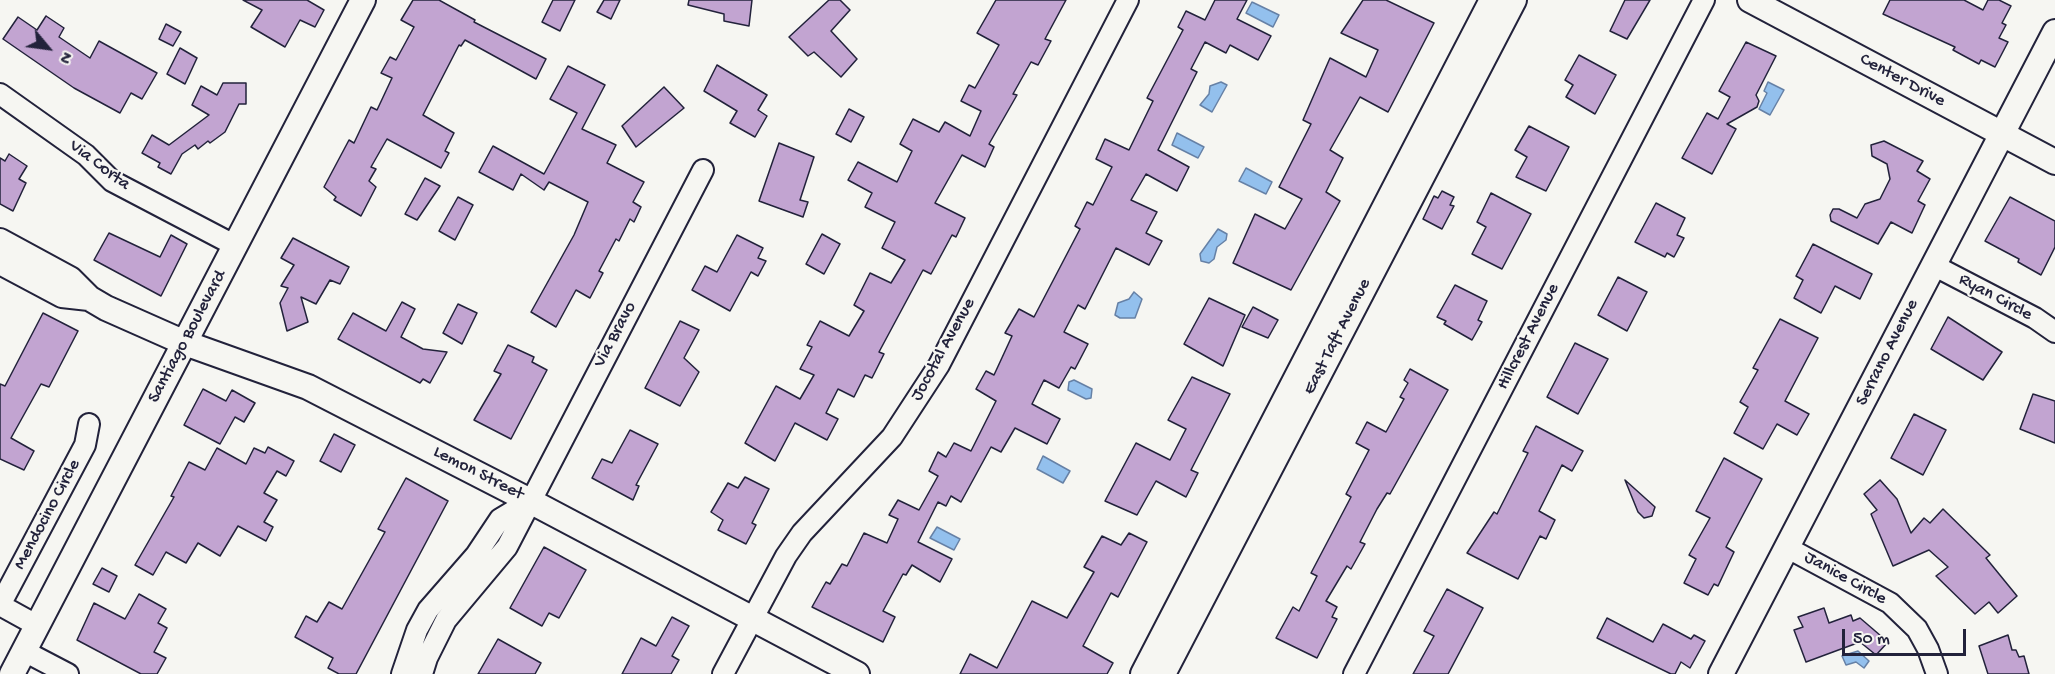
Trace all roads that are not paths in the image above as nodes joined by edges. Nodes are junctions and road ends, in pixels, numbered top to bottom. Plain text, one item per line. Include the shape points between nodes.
1 (363, 0) edge
2 (1128, 0) edge
3 (1492, 0) edge
4 (1514, 0) edge
5 (1704, 0) edge
6 (1750, 0) edge
7 (2055, 32) edge
8 (0, 94) edge
9 (2002, 134) junction
10 (2055, 162) edge
11 (703, 170) dead end
12 (0, 241) edge
13 (236, 246) junction
14 (0, 262) edge
15 (1933, 265) junction
16 (1352, 291) junction
17 (89, 298) junction
18 (2055, 332) edge
19 (185, 343) junction
20 (89, 423) dead end
21 (1268, 452) junction
22 (530, 501) junction
23 (1786, 547) junction
24 (0, 605) edge
25 (752, 618) junction
26 (38, 626) junction
27 (20, 667) edge
28 (68, 674) edge
29 (402, 674) edge
30 (422, 674) edge
31 (723, 674) edge
32 (857, 674) edge
33 (1143, 674) edge
34 (1163, 674) edge
35 (1354, 674) edge
36 (1720, 674) edge
37 (1936, 674) edge

1 - 13 street, Santiago Boulevard
2 - 25 street, Jocotal Avenue via 939,365 892,436 802,533
3 - 16 street, East Taft Avenue
4 - 16 street, East Taft Avenue
5 - 35 street, Hillcrest Avenue
6 - 9 street, Center Drive
7 - 9 street, Serrano Avenue
8 - 13 street, Via Corta via 86,155 112,181
9 - 10 street, Center Drive
9 - 15 street, Serrano Avenue
11 - 22 street, Via Bravo
12 - 17 street, Lemon Street via 70,279
13 - 19 street, Santiago Boulevard
14 - 17 street, Lemon Street via 62,296
15 - 18 street, Ryan Circle
15 - 23 street, Serrano Avenue
16 - 21 street, East Taft Avenue
17 - 19 street, Lemon Street
19 - 22 street, Lemon Street via 308,387
19 - 26 street, Santiago Boulevard
20 - 24 street, Mendocino Circle via 85,445
21 - 33 street, East Taft Avenue
21 - 34 street, East Taft Avenue
22 - 25 street, Lemon Street
22 - 29 street via 500,519 476,555 428,610
22 - 30 street, Via Bravo via 507,547 446,620
23 - 36 street, Serrano Avenue
23 - 37 street, Janice Circle via 1890,603 1917,629
24 - 26 street
25 - 31 street, Jocotal Avenue
25 - 32 street, Lemon Street
26 - 27 street, Santiago Boulevard
27 - 28 street

